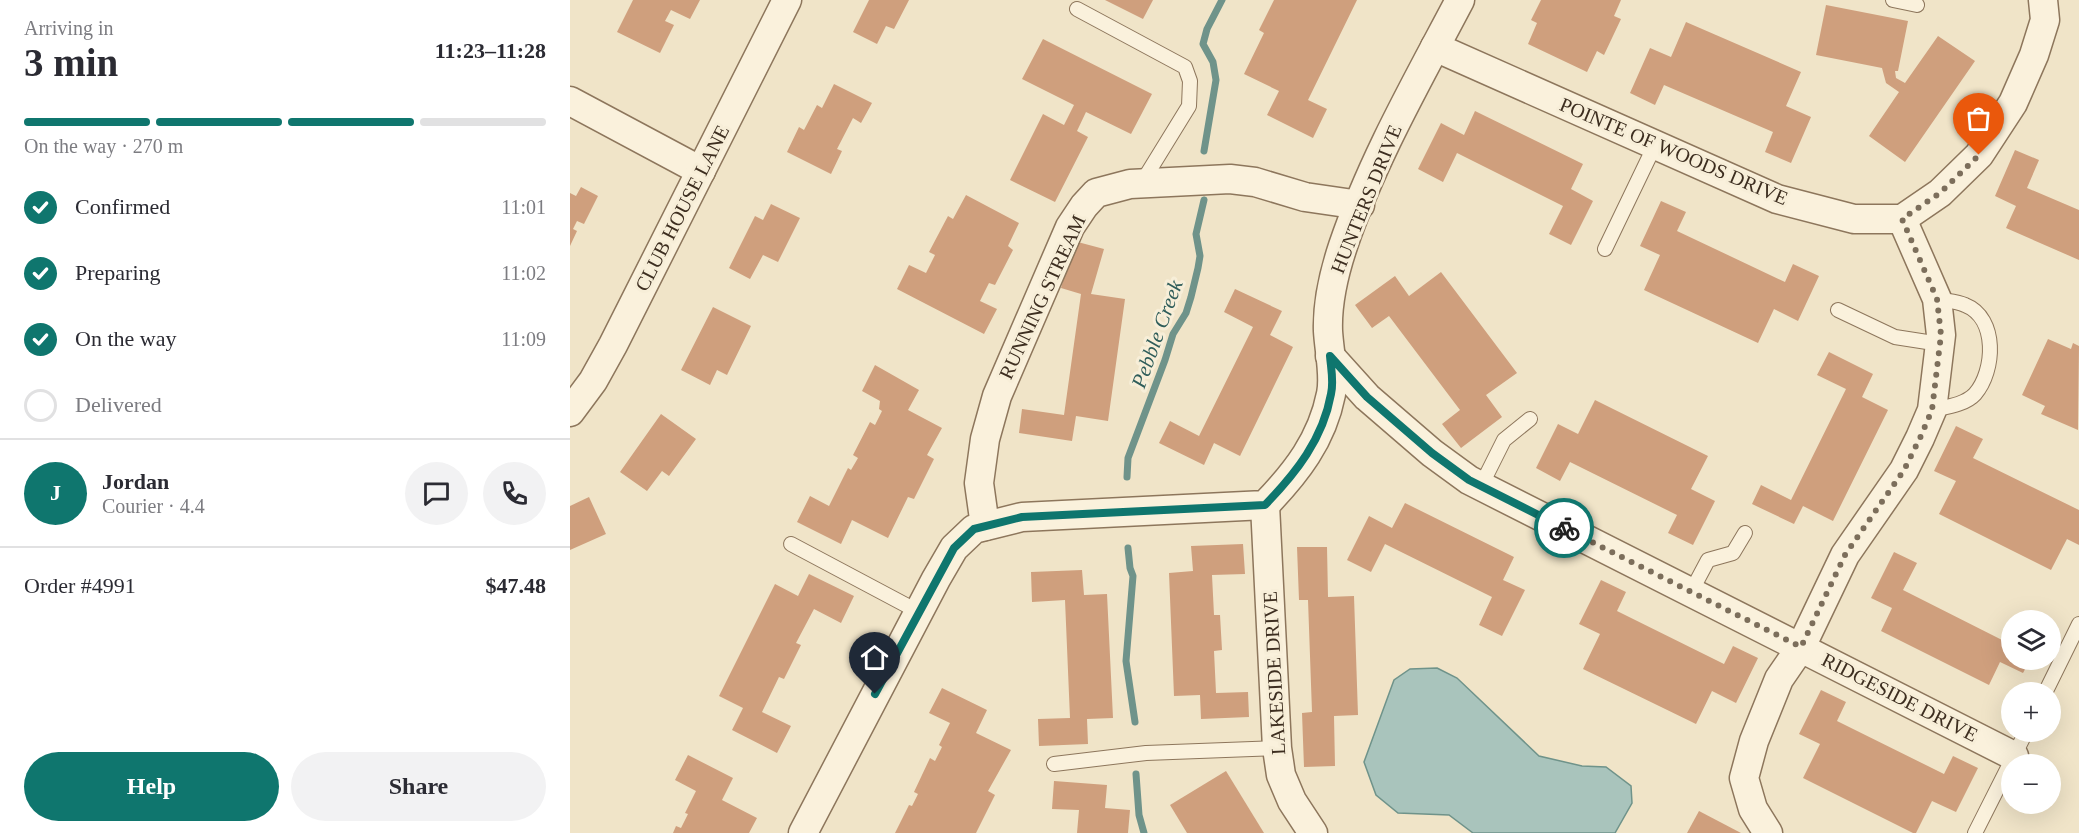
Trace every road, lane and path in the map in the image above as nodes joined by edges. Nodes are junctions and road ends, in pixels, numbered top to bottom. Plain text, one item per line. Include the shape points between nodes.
1 (788, 0) edge
2 (1460, 0) edge
3 (1893, 0) edge
4 (2043, 0) edge
5 (1917, 5) dead end
6 (1077, 9) dead end
7 (1435, 47) junction
8 (570, 101) edge
9 (1655, 145) junction
10 (701, 171) junction
11 (1141, 184) junction
12 (1360, 205) junction
13 (1902, 219) junction
14 (1605, 249) dead end
15 (1937, 299) junction
16 (1838, 310) dead end
17 (1940, 344) junction
18 (1330, 356) junction
19 (1932, 410) junction
20 (570, 412) edge
21 (1530, 419) dead end
22 (1482, 486) junction
23 (1265, 505) junction
24 (985, 526) junction
25 (1745, 533) dead end
26 (791, 544) dead end
27 (1691, 592) junction
28 (919, 612) junction
29 (2079, 624) edge
30 (1801, 647) junction
31 (2050, 682) edge
32 (2020, 744) edge
33 (1278, 747) junction
34 (1054, 764) dead end
35 (803, 833) edge
36 (1313, 833) edge
37 (1768, 833) edge
38 (1975, 833) edge

1 - 10 street, CLUB HOUSE LANE
2 - 7 street, HUNTERS DRIVE
3 - 5 lane
4 - 13 street via 2045,20 2013,103 1979,155 1940,193
6 - 11 lane via 1185,67 1190,81 1189,106
7 - 9 street, POINTE OF WOODS DRIVE
7 - 12 street, HUNTERS DRIVE via 1376,164
8 - 10 street
9 - 13 street, POINTE OF WOODS DRIVE via 1777,199 1854,219
9 - 14 lane
10 - 20 street, CLUB HOUSE LANE via 608,354
11 - 12 street, RUNNING STREAM via 1230,179 1255,182 1305,198
11 - 24 street, RUNNING STREAM via 1096,193 1070,227 997,396 985,439 979,483
12 - 18 street, HUNTERS DRIVE via 1333,283 1328,328
13 - 15 street
15 - 17 street
15 - 19 lane via 1966,305 1980,317 1990,336 1987,373 1974,395
16 - 17 lane via 1896,337
17 - 19 street
18 - 22 street, RIDGESIDE DRIVE via 1367,397 1432,453
18 - 23 street, HUNTERS DRIVE via 1332,393 1320,427 1305,459
19 - 30 street via 1904,470 1845,555
21 - 22 lane via 1504,440
22 - 27 street, RIDGESIDE DRIVE
23 - 24 street via 1022,517
23 - 33 street, LAKESIDE DRIVE
24 - 28 street via 974,529 954,548
25 - 27 lane via 1733,554 1708,560
26 - 28 lane
27 - 30 street, RIDGESIDE DRIVE
28 - 35 street
29 - 31 lane
30 - 32 street, RIDGESIDE DRIVE
30 - 37 street via 1779,679 1744,778 1753,809
32 - 38 lane
33 - 34 lane via 1146,753
33 - 36 street, LAKESIDE DRIVE via 1281,776

